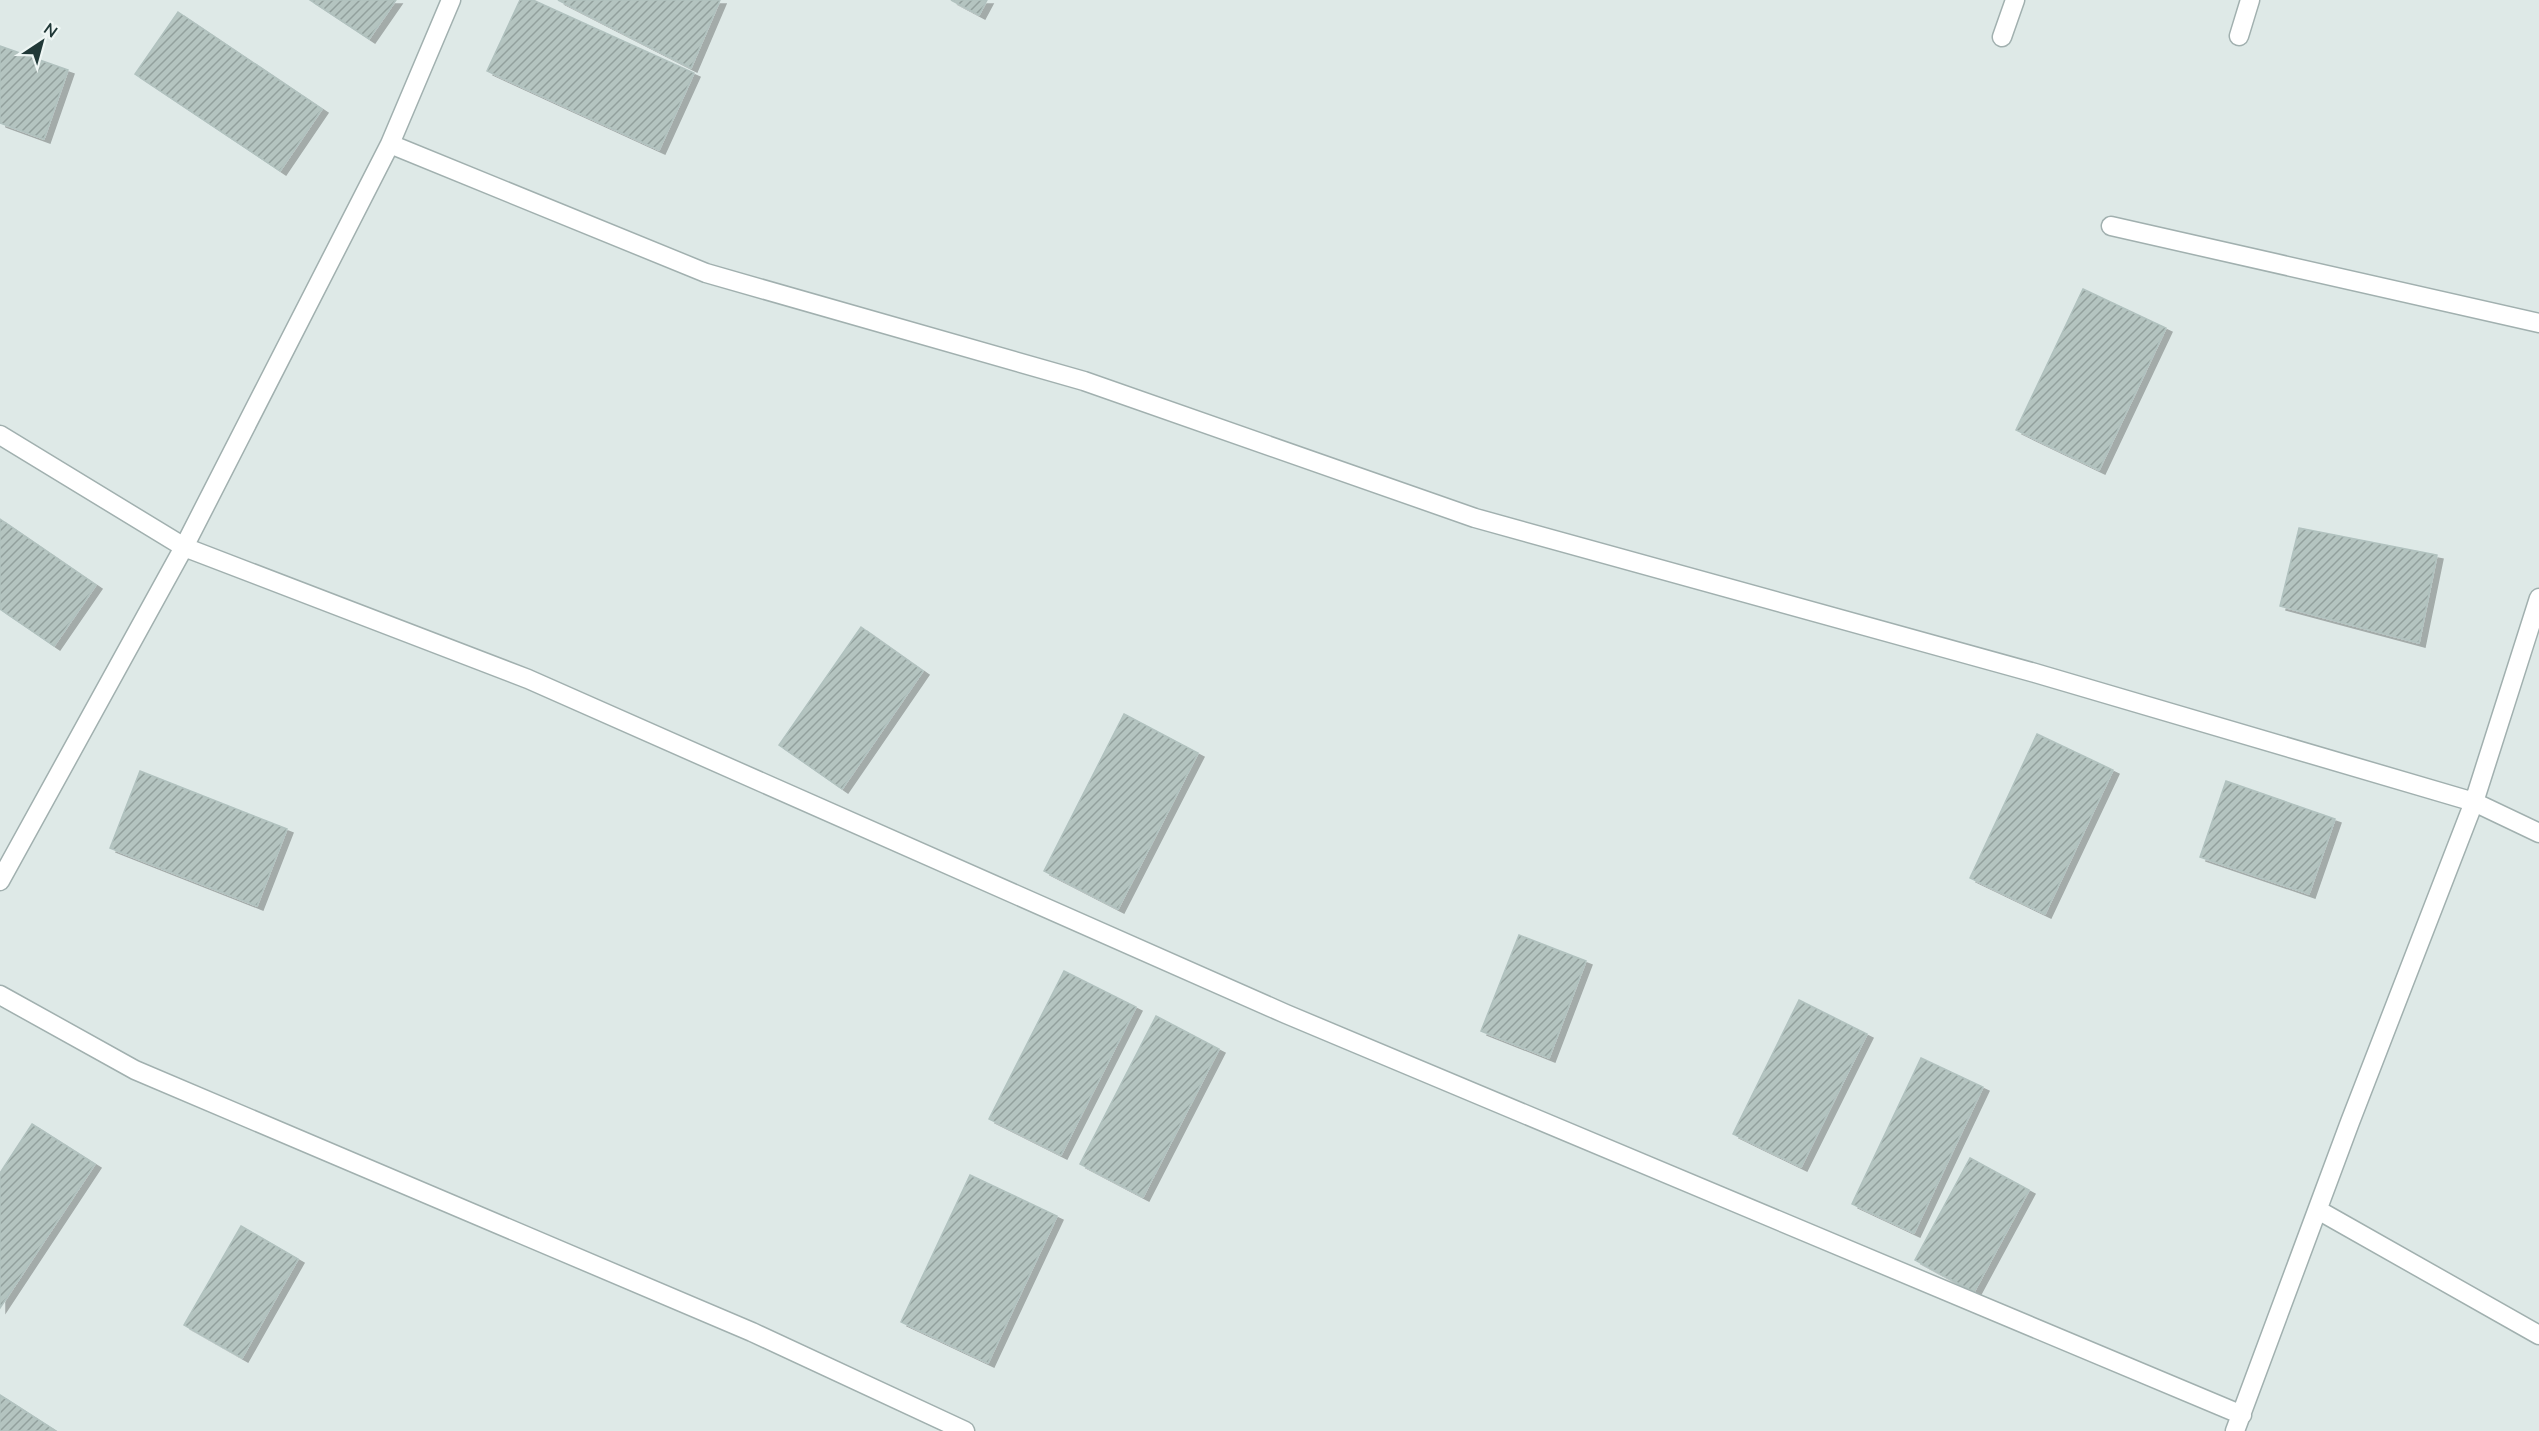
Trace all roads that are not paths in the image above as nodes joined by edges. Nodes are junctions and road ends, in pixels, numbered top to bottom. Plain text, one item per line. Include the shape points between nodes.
1 (451, 0) edge
2 (2014, 0) edge
3 (2250, 0) edge
4 (2239, 36) dead end
5 (2002, 37) dead end
6 (390, 144) junction
7 (2111, 226) dead end
8 (2539, 323) edge
9 (0, 435) edge
10 (184, 547) junction
11 (2539, 598) edge
12 (2474, 802) junction
13 (2539, 833) edge
14 (0, 881) edge
15 (0, 995) edge
16 (2318, 1210) junction
17 (2539, 1335) edge
18 (2238, 1423) edge
19 (965, 1431) edge

1 - 6 street
2 - 5 street
3 - 4 street
6 - 10 street
6 - 12 street via 706,273 1084,381 1475,518 2035,674
7 - 8 street
9 - 10 street
10 - 14 street
10 - 18 street via 528,679 1286,1014
11 - 12 street
12 - 13 street
12 - 16 street
15 - 19 street via 135,1070 752,1332
16 - 17 street
16 - 18 street

